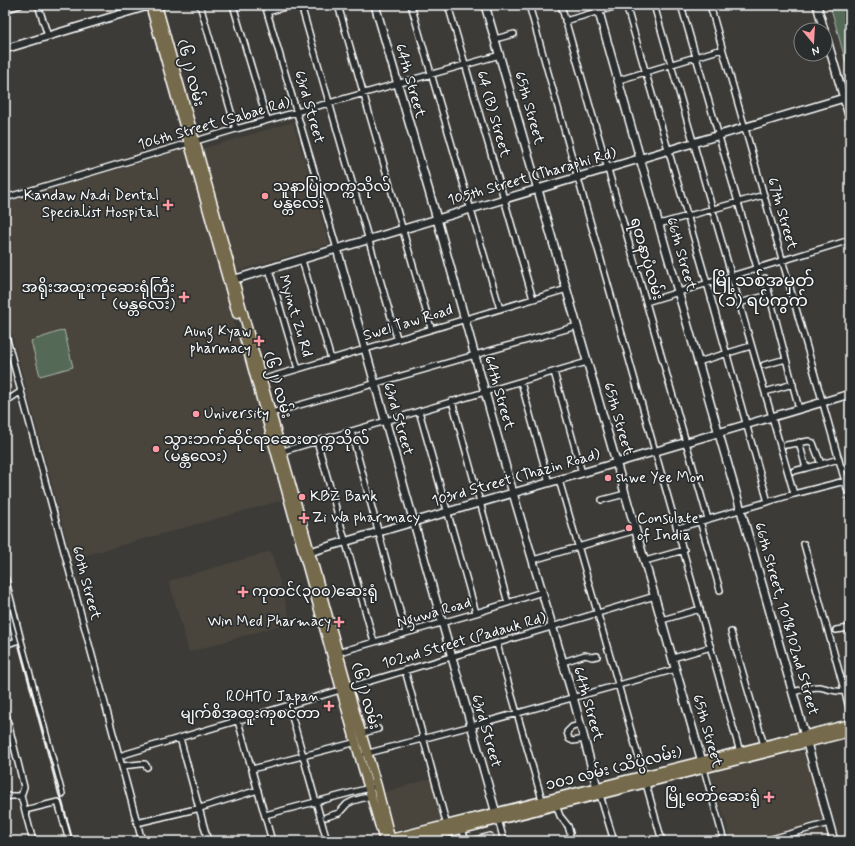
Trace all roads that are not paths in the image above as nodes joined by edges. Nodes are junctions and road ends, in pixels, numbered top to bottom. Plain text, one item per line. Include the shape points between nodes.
1 (20, 5) edge
2 (38, 5) edge
3 (150, 5) edge
4 (157, 5) edge
5 (200, 5) edge
6 (233, 5) edge
7 (265, 5) edge
8 (292, 5) edge
9 (301, 5) edge
10 (338, 5) edge
11 (375, 5) edge
12 (411, 5) edge
13 (448, 5) edge
14 (485, 5) edge
15 (529, 5) edge
16 (561, 5) edge
17 (621, 5) edge
18 (626, 5) edge
19 (654, 5) edge
20 (681, 5) edge
21 (710, 5) edge
22 (817, 5) edge
23 (598, 8) edge
24 (5, 10) edge
25 (267, 12) junction
26 (565, 21) junction
27 (822, 22) edge
28 (514, 34) dead end
29 (48, 36) junction
30 (495, 39) junction
31 (5, 49) edge
32 (722, 49) junction
33 (500, 55) junction
34 (697, 57) junction
35 (833, 60) edge
36 (465, 64) junction
37 (672, 64) junction
38 (645, 72) junction
39 (431, 75) junction
40 (619, 80) junction
41 (397, 84) junction
42 (364, 94) junction
43 (844, 98) junction
44 (328, 103) junction
45 (297, 112) junction
46 (850, 118) edge
47 (267, 120) junction
48 (745, 128) junction
49 (236, 129) junction
50 (719, 136) junction
51 (191, 142) junction
52 (694, 143) junction
53 (669, 151) junction
54 (641, 159) junction
55 (608, 169) junction
56 (579, 177) junction
57 (539, 189) junction
58 (764, 195) junction
59 (5, 198) edge
60 (505, 199) junction
61 (738, 202) junction
62 (471, 209) junction
63 (712, 209) junction
64 (688, 216) junction
65 (437, 219) junction
66 (659, 224) junction
67 (402, 229) junction
68 (369, 239) junction
69 (850, 240) edge
70 (337, 249) junction
71 (302, 260) junction
72 (783, 260) junction
73 (757, 268) junction
74 (269, 269) junction
75 (731, 276) junction
76 (765, 278) dead end
77 (230, 280) junction
78 (707, 283) junction
79 (567, 289) junction
80 (678, 292) junction
81 (769, 295) junction
82 (533, 299) junction
83 (646, 302) junction
84 (739, 303) junction
85 (500, 309) junction
86 (465, 318) junction
87 (577, 326) junction
88 (431, 328) junction
89 (5, 332) edge
90 (397, 338) junction
91 (752, 346) junction
92 (364, 348) junction
93 (727, 354) junction
94 (474, 356) junction
95 (331, 359) junction
96 (786, 359) junction
97 (587, 362) junction
98 (698, 362) junction
99 (764, 365) dead end
100 (298, 369) junction
101 (554, 372) junction
102 (259, 380) junction
103 (521, 382) junction
104 (374, 384) junction
105 (793, 384) junction
106 (20, 392) junction
107 (765, 392) junction
108 (485, 393) junction
109 (850, 394) edge
110 (5, 402) edge
111 (452, 402) junction
112 (823, 402) junction
113 (799, 409) junction
114 (419, 411) junction
115 (268, 414) junction
116 (772, 417) junction
117 (385, 422) junction
118 (746, 425) junction
119 (351, 431) junction
120 (719, 432) junction
121 (317, 442) junction
122 (686, 442) junction
123 (799, 442) junction
124 (786, 445) dead end
125 (656, 451) junction
126 (279, 452) junction
127 (839, 459) junction
128 (617, 462) junction
129 (821, 464) junction
130 (806, 468) junction
131 (850, 468) edge
132 (842, 470) junction
133 (794, 471) dead end
134 (582, 473) junction
135 (559, 480) junction
136 (845, 481) junction
137 (549, 483) junction
138 (514, 493) junction
139 (625, 494) junction
140 (794, 494) junction
141 (850, 499) edge
142 (602, 500) dead end
143 (479, 502) junction
144 (768, 502) junction
145 (741, 510) junction
146 (448, 512) junction
147 (708, 519) junction
148 (413, 521) junction
149 (700, 522) junction
150 (678, 528) junction
151 (636, 530) junction
152 (379, 531) junction
153 (345, 542) junction
154 (804, 544) dead end
155 (578, 547) junction
156 (684, 550) junction
157 (307, 553) junction
158 (533, 560) junction
159 (645, 562) junction
160 (5, 577) edge
161 (720, 590) dead end
162 (542, 592) junction
163 (655, 596) junction
164 (5, 597) edge
165 (508, 603) junction
166 (700, 609) junction
167 (476, 613) junction
168 (598, 613) junction
169 (662, 620) junction
170 (442, 623) junction
171 (553, 627) junction
172 (850, 628) edge
173 (836, 630) dead end
174 (731, 632) dead end
175 (406, 633) junction
176 (19, 641) junction
177 (374, 642) junction
178 (497, 644) junction
179 (5, 645) edge
180 (711, 647) junction
181 (335, 653) junction
182 (597, 656) dead end
183 (452, 657) junction
184 (673, 658) junction
185 (563, 662) junction
186 (676, 669) junction
187 (405, 670) junction
188 (618, 684) junction
189 (344, 688) junction
190 (844, 691) junction
191 (793, 692) junction
192 (573, 697) junction
193 (289, 706) junction
194 (5, 710) edge
195 (850, 711) edge
196 (516, 713) junction
197 (238, 721) junction
198 (581, 725) junction
199 (471, 726) junction
200 (378, 729) dead end
201 (850, 732) edge
202 (180, 738) junction
203 (359, 738) junction
204 (424, 738) junction
205 (584, 739) junction
206 (806, 739) junction
207 (764, 745) junction
208 (740, 752) junction
209 (367, 753) junction
210 (359, 755) junction
211 (119, 756) junction
212 (304, 756) junction
213 (703, 765) junction
214 (122, 766) junction
215 (147, 767) dead end
216 (252, 769) junction
217 (644, 780) junction
218 (377, 786) junction
219 (258, 790) junction
220 (599, 791) junction
221 (369, 792) junction
222 (62, 794) dead end
223 (21, 796) junction
224 (5, 797) edge
225 (317, 802) junction
226 (543, 805) junction
227 (556, 805) junction
228 (200, 808) junction
229 (25, 810) junction
230 (265, 815) junction
231 (497, 816) junction
232 (326, 817) dead end
233 (138, 823) junction
234 (829, 823) junction
235 (448, 829) junction
236 (462, 829) junction
237 (570, 833) dead end
238 (490, 836) dead end
239 (33, 841) edge
240 (69, 841) edge
241 (142, 841) edge
242 (208, 841) edge
243 (272, 841) edge
244 (327, 841) edge
245 (387, 841) edge
246 (414, 841) edge
247 (466, 841) edge
248 (471, 841) edge
249 (504, 841) edge
250 (614, 841) edge
251 (662, 841) edge
252 (724, 841) edge
253 (764, 841) edge
254 (834, 841) edge

1 - 24 street
2 - 29 street
3 - 29 street
3 - 51 main road, (၆၂) လမ်း
4 - 51 main road, (၆၂) လမ်း
5 - 49 street
6 - 47 street
7 - 25 street, 63rd Street
8 - 25 street
9 - 44 street
10 - 42 street
11 - 41 street, 64th Street
12 - 39 street
13 - 36 street, 64 (B) Street
14 - 30 street, 65th Street
15 - 56 street
16 - 26 street, ရတနာပုံလမ်း
17 - 23 street
18 - 38 street
19 - 37 street
20 - 34 street
21 - 32 street, 67th Street
22 - 27 street
23 - 26 street
23 - 40 street, 66th Street
25 - 45 street, 63rd Street
26 - 55 street, ရတနာပုံလမ်း
28 - 30 street
29 - 31 street
30 - 33 street, 65th Street
32 - 34 street
32 - 48 street, 67th Street
33 - 36 street, 106th Street (Sabae Rd)
33 - 57 street, 65th Street
34 - 37 street
34 - 50 street
35 - 43 street
36 - 39 street, 106th Street (Sabae Rd)
36 - 60 street, 64 (B) Street
37 - 38 street
37 - 52 street
38 - 40 street
38 - 53 street
39 - 41 street, 106th Street (Sabae Rd)
39 - 62 street
40 - 54 street, 66th Street
41 - 42 street, 106th Street (Sabae Rd)
41 - 65 street, 64th Street
42 - 44 street, 106th Street (Sabae Rd)
42 - 67 street
43 - 46 street
43 - 48 street, 105th Street (Tharaphi Rd)
44 - 45 street, 106th Street (Sabae Rd)
44 - 68 street
45 - 47 street, 106th Street (Sabae Rd)
45 - 70 street, 63rd Street
47 - 49 street, 106th Street (Sabae Rd)
48 - 50 street, 105th Street (Tharaphi Rd)
48 - 58 street, 67th Street
49 - 51 street, 106th Street (Sabae Rd)
50 - 52 street, 105th Street (Tharaphi Rd)
50 - 61 street
51 - 59 street, 106th Street (Sabae Rd)
51 - 77 main road, (၆၂) လမ်း
52 - 53 street, 105th Street (Tharaphi Rd)
52 - 63 street
53 - 54 street, 105th Street (Tharaphi Rd)
53 - 64 street
54 - 55 street, 105th Street (Tharaphi Rd)
54 - 66 street, 66th Street
55 - 56 street, 105th Street (Tharaphi Rd)
55 - 83 street, ရတနာပုံလမ်း
56 - 57 street, 105th Street (Tharaphi Rd)
56 - 125 street
57 - 60 street, 105th Street (Tharaphi Rd)
57 - 79 street, 65th Street
58 - 61 street
58 - 72 street, 67th Street
60 - 62 street, 105th Street (Tharaphi Rd)
60 - 82 street, 64 (B) Street
61 - 63 street
61 - 73 street
62 - 65 street, 105th Street (Tharaphi Rd)
62 - 85 street
63 - 64 street
63 - 75 street
64 - 66 street
64 - 78 street
65 - 67 street, 105th Street (Tharaphi Rd)
65 - 86 street, 64th Street
66 - 80 street, 66th Street
67 - 68 street, 105th Street (Tharaphi Rd)
67 - 88 street
68 - 70 street, 105th Street (Tharaphi Rd)
68 - 90 street
69 - 72 street
70 - 71 street, 105th Street (Tharaphi Rd)
70 - 92 street, 63rd Street
71 - 74 street, 105th Street (Tharaphi Rd)
71 - 95 street
72 - 73 street
72 - 112 street, 67th Street
73 - 75 street
74 - 77 street, 105th Street (Tharaphi Rd)
74 - 100 street, Myint Zu Rd
75 - 78 street
75 - 84 street
76 - 81 street
77 - 102 main road, (၆၂) လမ်း
78 - 80 street
78 - 93 street
79 - 82 street, Swel Taw Road
79 - 87 street, 65th Street
80 - 83 street
80 - 98 street, 66th Street
81 - 84 street
81 - 96 street
82 - 85 street, Swel Taw Road
83 - 122 street, ရတနာပုံလမ်း
84 - 91 street
85 - 86 street, Swel Taw Road
86 - 88 street, Swel Taw Road
86 - 94 street, 64th Street
87 - 94 street
87 - 97 street, 65th Street
88 - 90 street, Swel Taw Road
89 - 106 street, 60th Street
90 - 92 street, Swel Taw Road
91 - 93 street
91 - 107 street
92 - 95 street, Swel Taw Road
92 - 104 street, 63rd Street
93 - 98 street
93 - 118 street
94 - 104 street
94 - 108 street, 64th Street
95 - 100 street, Swel Taw Road
96 - 99 street
96 - 105 street
97 - 101 street
97 - 128 street, 65th Street
98 - 120 street, 66th Street
100 - 102 street, Swel Taw Road
101 - 103 street
101 - 134 street
102 - 115 main road, (၆၂) လမ်း
103 - 108 street
103 - 137 street
104 - 115 street
104 - 117 street, 63rd Street
105 - 107 street
105 - 113 street
106 - 110 street
106 - 211 street, 60th Street
107 - 116 street
108 - 111 street
108 - 138 street, 64th Street
109 - 112 street, 103rd Street (Thazin Road)
111 - 114 street
111 - 143 street
112 - 113 street, 103rd Street (Thazin Road)
112 - 127 street, 67th Street
113 - 116 street, 103rd Street (Thazin Road)
114 - 117 street
114 - 146 street
115 - 126 main road, (၆၂) လမ်း
116 - 118 street, 103rd Street (Thazin Road)
116 - 140 street
117 - 119 street
117 - 148 street, 63rd Street
118 - 120 street, 103rd Street (Thazin Road)
118 - 144 street
119 - 121 street
119 - 152 street
120 - 122 street, 103rd Street (Thazin Road)
120 - 145 street, 66th Street
121 - 126 street
121 - 153 street
122 - 125 street, 103rd Street (Thazin Road)
122 - 147 street, ရတနာပုံလမ်း
123 - 124 street
123 - 129 street via 809,440 813,443
123 - 130 street
125 - 128 street, 103rd Street (Thazin Road)
125 - 150 street
126 - 157 main road, (၆၂) လမ်း
127 - 129 street
127 - 132 street, 67th Street
128 - 134 street, 103rd Street (Thazin Road)
128 - 139 street, 65th Street
129 - 130 street
130 - 133 street
131 - 132 street
132 - 136 street, 67th Street
134 - 135 street, 103rd Street (Thazin Road)
135 - 137 street, 103rd Street (Thazin Road)
135 - 155 street
136 - 140 street
136 - 141 street, 67th Street
137 - 138 street, 103rd Street (Thazin Road)
138 - 143 street, 103rd Street (Thazin Road)
138 - 158 street, 64th Street
139 - 142 street
139 - 151 street, 65th Street
140 - 144 street
143 - 146 street, 103rd Street (Thazin Road)
143 - 165 street
144 - 145 street
145 - 147 street
145 - 191 street, 66th Street, 101&102nd Street
146 - 148 street, 103rd Street (Thazin Road)
146 - 167 street
147 - 149 street
148 - 152 street, 103rd Street (Thazin Road)
148 - 170 street, 63rd Street
149 - 150 street
149 - 161 street
150 - 156 street
151 - 155 street
151 - 159 street, 65th Street
152 - 153 street, 103rd Street (Thazin Road)
152 - 175 street
153 - 157 street, 103rd Street (Thazin Road)
153 - 177 street
154 - 190 street
155 - 158 street
155 - 168 street
156 - 159 street
156 - 166 street
157 - 181 main road, (၆၂) လမ်း
158 - 162 street, 64th Street
159 - 163 street, 65th Street
160 - 176 street
162 - 165 street, Nguwa Road
162 - 171 street, 64th Street
163 - 168 street, 102nd Street (Padauk Rd)
163 - 169 street, 65th Street
164 - 176 street
165 - 167 street, Nguwa Road
166 - 169 street
166 - 180 street
167 - 170 street, Nguwa Road
168 - 171 street, 102nd Street (Padauk Rd)
168 - 188 street
169 - 184 street, 65th Street
170 - 175 street, Nguwa Road
170 - 183 street, 63rd Street
171 - 178 street, 102nd Street (Padauk Rd)
171 - 185 street, 64th Street
172 - 173 street
174 - 207 street
175 - 177 street, Nguwa Road
176 - 179 street
176 - 222 street
177 - 181 street, Nguwa Road
178 - 183 street, 102nd Street (Padauk Rd)
178 - 196 street
180 - 184 street
180 - 208 street
181 - 189 main road, (၆၂) လမ်း
182 - 185 street via 585,655
183 - 187 street, 102nd Street (Padauk Rd)
183 - 199 street, 63rd Street
184 - 186 street, 65th Street
185 - 192 street, 64th Street
186 - 188 street
186 - 213 street, 65th Street
187 - 189 street, 102nd Street (Padauk Rd)
187 - 204 street
188 - 192 street
188 - 217 street
189 - 193 street, 102nd Street (Padauk Rd)
189 - 203 main road, (၆၂) လမ်း
190 - 191 street via 817,687
190 - 195 street
191 - 206 street, 66th Street, 101&102nd Street
192 - 196 street
192 - 198 street, 64th Street
193 - 197 street, 102nd Street (Padauk Rd)
193 - 212 street
194 - 223 street via 24,782
196 - 199 street
196 - 226 street
197 - 202 street, 102nd Street (Padauk Rd)
197 - 216 street
198 - 205 street, 64th Street
198 - 205 street via 567,732 573,741
199 - 204 street
199 - 231 street, 63rd Street
200 - 203 street
201 - 206 main road, ၁၀၁ လမ်း (သိပ္ပံလမ်း)
202 - 211 street, 102nd Street (Padauk Rd)
202 - 228 street
203 - 209 main road, (၆၂) လမ်း
203 - 210 main road, (၆၂) လမ်း
203 - 212 street
204 - 209 street
204 - 235 street
205 - 220 street, 64th Street
206 - 207 main road, ၁၀၁ လမ်း (သိပ္ပံလမ်း)
206 - 213 main road, ၁၀၁ လမ်း (သိပ္ပံလမ်း)
206 - 234 street, 66th Street, 101&102nd Street
207 - 208 main road, ၁၀၁ လမ်း (သိပ္ပံလမ်း)
208 - 213 main road, ၁၀၁ လမ်း (သိပ္ပံလမ်း)
209 - 210 street
209 - 218 main road, (၆၂) လမ်း
210 - 221 main road, (၆၂) လမ်း
211 - 214 street, 60th Street
212 - 216 street
212 - 225 street
213 - 217 main road, ၁၀၁ လမ်း (သိပ္ပံလမ်း)
213 - 252 street, 65th Street
214 - 215 street via 145,764
214 - 233 street, 60th Street
216 - 219 street
217 - 220 main road, ၁၀၁ လမ်း (သိပ္ပံလမ်း)
217 - 251 street
218 - 221 street
218 - 245 main road, (၆၂) လမ်း
219 - 228 street
219 - 230 street
220 - 226 main road, ၁၀၁ လမ်း (သိပ္ပံလမ်း)
220 - 227 main road, ၁၀၁ လမ်း (သိပ္ပံလမ်း)
220 - 250 street, 64th Street
221 - 225 street
221 - 232 street via 347,804 339,813
221 - 245 main road, (၆၂) လမ်း
223 - 224 street
223 - 229 street
225 - 230 street
225 - 244 street
226 - 227 main road, ၁၀၁ လမ်း (သိပ္ပံလမ်း)
226 - 231 main road, ၁၀၁ လမ်း (သိပ္ပံလမ်း)
227 - 237 street
228 - 233 street
228 - 242 street
229 - 239 street
229 - 240 street via 58,802
230 - 243 street
231 - 235 main road, ၁၀၁ လမ်း (သိပ္ပံလမ်း)
231 - 236 main road, ၁၀၁ လမ်း (သိပ္ပံလမ်း)
231 - 249 street, 63rd Street
233 - 241 street, 60th Street
234 - 253 street
234 - 254 street, 66th Street, 101&102nd Street
235 - 236 main road, ၁၀၁ လမ်း (သိပ္ပံလမ်း)
235 - 245 main road, ၁၀၁ လမ်း (သိပ္ပံလမ်း)
235 - 246 main road, ၁၀၁ လမ်း (သိပ္ပံလမ်း)
236 - 247 street
238 - 248 street

